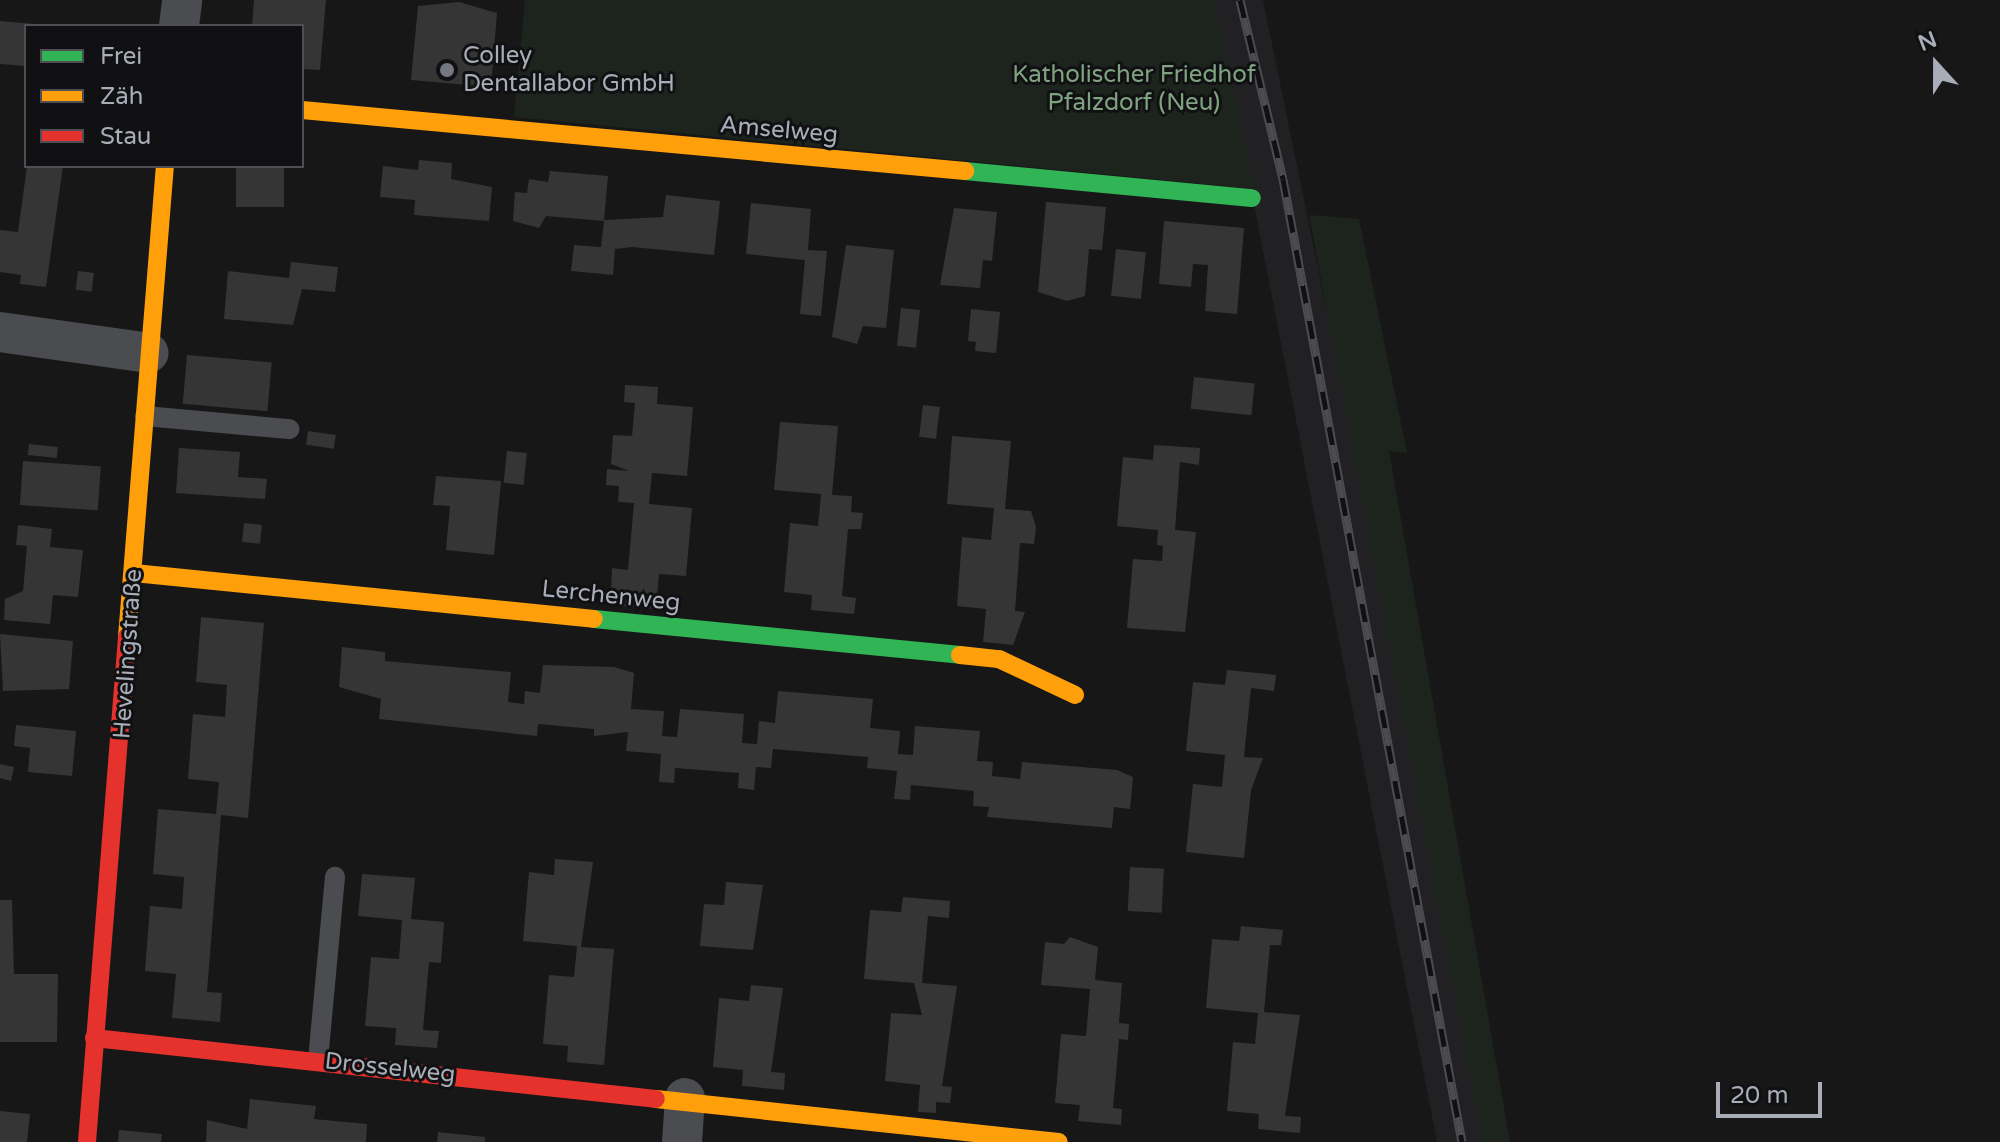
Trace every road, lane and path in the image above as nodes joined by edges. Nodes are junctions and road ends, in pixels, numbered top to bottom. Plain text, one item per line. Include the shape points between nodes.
1 (182, 0) edge
2 (179, 24) edge
3 (304, 110) edge
4 (165, 168) edge
5 (1252, 198) dead end
6 (0, 332) edge
7 (149, 353) junction
8 (145, 416) junction
9 (289, 429) dead end
10 (134, 573) junction
11 (1075, 695) dead end
12 (335, 877) dead end
13 (94, 1038) junction
14 (318, 1060) junction
15 (685, 1098) junction
16 (87, 1142) edge
17 (682, 1142) edge
18 (1059, 1142) edge

1 - 2 street
3 - 5 street, Amselweg
4 - 7 street, Hevelingstraße
6 - 7 street
7 - 8 street, Hevelingstraße
8 - 9 lane
8 - 10 street, Hevelingstraße
10 - 11 street, Lerchenweg via 999,659
10 - 13 street, Hevelingstraße
12 - 14 lane
13 - 14 street, Drosselweg
13 - 16 street, Hevelingstraße
14 - 15 street, Drosselweg
15 - 17 street
15 - 18 street, Drosselweg

